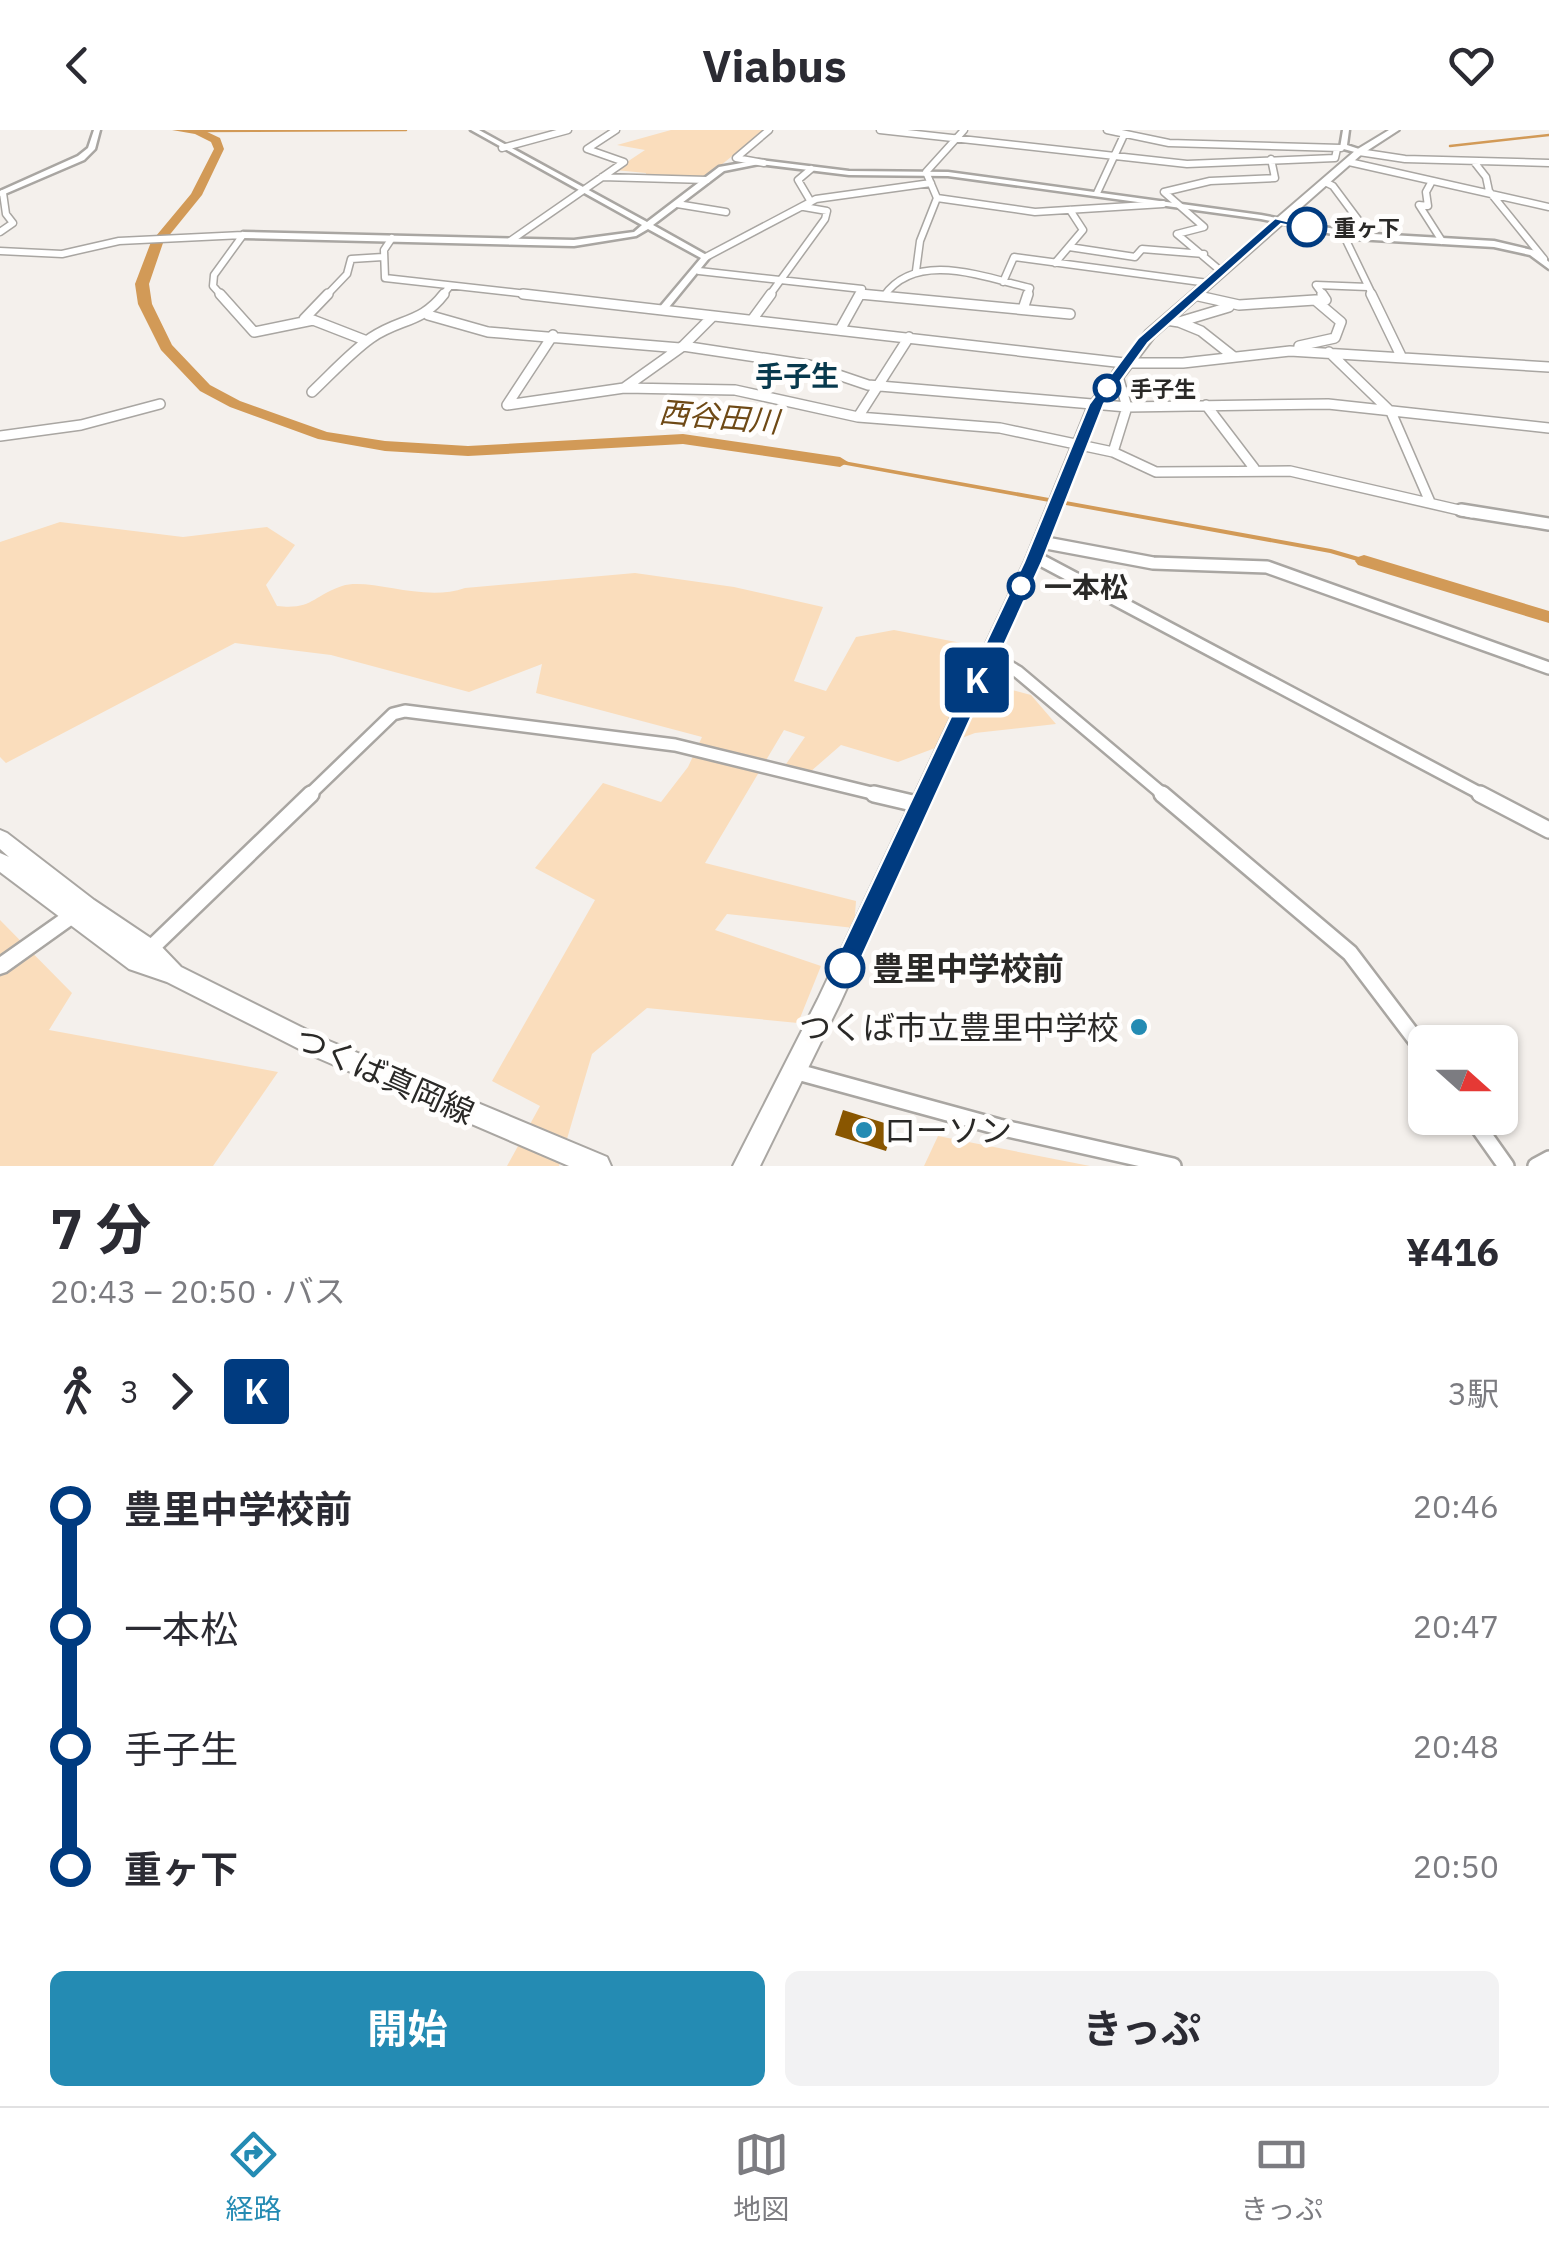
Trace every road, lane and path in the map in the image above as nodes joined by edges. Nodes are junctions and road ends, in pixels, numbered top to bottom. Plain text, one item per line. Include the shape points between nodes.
1 (97, 130) edge
2 (474, 130) edge
3 (568, 130) edge
4 (616, 130) edge
5 (769, 130) edge
6 (880, 130) edge
7 (964, 130) edge
8 (1107, 130) edge
9 (1346, 130) edge
10 (1395, 130) edge
11 (1124, 135) junction
12 (956, 139) junction
13 (502, 148) junction
14 (1341, 148) junction
15 (1359, 152) junction
16 (1112, 157) junction
17 (1272, 159) junction
18 (1349, 162) junction
19 (764, 163) junction
20 (1475, 163) junction
21 (1549, 163) edge
22 (811, 169) junction
23 (926, 172) junction
24 (602, 177) junction
25 (707, 180) junction
26 (1432, 181) junction
27 (1325, 182) junction
28 (930, 184) junction
29 (583, 190) junction
30 (3, 192) edge
31 (1098, 193) junction
32 (937, 198) junction
33 (1495, 198) junction
34 (678, 204) junction
35 (1164, 204) junction
36 (807, 205) junction
37 (1179, 207) junction
38 (1549, 207) edge
39 (1070, 210) junction
40 (726, 212) dead end
41 (1279, 220) junction
42 (650, 226) junction
43 (0, 232) edge
44 (1342, 234) junction
45 (242, 235) junction
46 (1371, 237) junction
47 (392, 238) junction
48 (510, 241) junction
49 (1442, 241) junction
50 (1069, 247) junction
51 (0, 251) edge
52 (1204, 254) junction
53 (383, 257) junction
54 (706, 258) junction
55 (1546, 262) edge
56 (1056, 263) junction
57 (699, 271) junction
58 (916, 271) junction
59 (1222, 272) junction
60 (781, 280) junction
61 (1003, 282) junction
62 (1208, 283) junction
63 (450, 286) junction
64 (1368, 287) junction
65 (860, 294) junction
66 (1194, 295) junction
67 (884, 296) junction
68 (1314, 300) junction
69 (1244, 305) junction
70 (1023, 309) junction
71 (662, 310) junction
72 (1070, 314) dead end
73 (428, 315) junction
74 (714, 316) junction
75 (304, 319) junction
76 (752, 320) junction
77 (1172, 321) junction
78 (840, 330) junction
79 (553, 335) junction
80 (909, 338) junction
81 (366, 341) junction
82 (681, 347) junction
83 (1282, 352) junction
84 (1328, 352) junction
85 (1401, 356) junction
86 (1234, 358) junction
87 (1549, 367) edge
88 (1121, 368) junction
89 (878, 386) junction
90 (624, 388) junction
91 (312, 392) dead end
92 (160, 404) dead end
93 (1096, 404) junction
94 (1206, 405) junction
95 (1128, 407) junction
96 (1391, 412) junction
97 (858, 418) junction
98 (1549, 428) edge
99 (0, 436) edge
100 (1079, 445) junction
101 (1113, 452) junction
102 (1254, 468) junction
103 (1430, 502) junction
104 (1549, 524) edge
105 (1038, 550) junction
106 (988, 654) junction
107 (1549, 668) edge
108 (921, 805) junction
109 (1549, 830) edge
110 (0, 838) edge
111 (0, 861) edge
112 (70, 916) junction
113 (144, 955) junction
114 (0, 966) edge
115 (1408, 1029) edge
116 (794, 1071) junction
117 (1484, 1135) edge
118 (1549, 1160) edge
119 (598, 1166) edge
120 (746, 1166) edge
121 (1172, 1166) edge
122 (1506, 1166) edge
123 (1536, 1166) edge

1 - 30 street via 81,158
2 - 13 street
3 - 13 street
4 - 24 street via 587,149 625,159
5 - 19 street via 736,158
6 - 12 street
7 - 12 street
8 - 11 street
9 - 14 street
10 - 15 main road
11 - 14 street via 1169,143
11 - 16 street
12 - 16 street
12 - 23 street
13 - 29 street
14 - 15 street
14 - 17 street via 1334,158
15 - 18 main road
15 - 20 street
16 - 17 street via 1187,164
16 - 31 street
17 - 37 street via 1276,178 1210,181 1164,192
18 - 26 street
18 - 27 main road
19 - 22 street
19 - 25 street via 733,165
20 - 21 street
20 - 33 street
22 - 23 street
22 - 36 street via 798,180
23 - 28 street
23 - 31 street
24 - 25 street
24 - 29 street
25 - 34 street
26 - 33 street
26 - 49 street via 1428,206 1420,205
27 - 41 main road
27 - 46 street
28 - 32 street
28 - 36 street via 860,190
29 - 42 street
29 - 48 street
30 - 43 street via 13,223
31 - 35 street
32 - 39 street via 1034,212
32 - 58 street
33 - 38 street
33 - 55 street
34 - 40 street
34 - 42 street
35 - 37 street
35 - 39 street
36 - 54 street
36 - 60 street via 826,212 825,219
37 - 41 street
37 - 52 street via 1204,228 1176,234
39 - 50 street via 1082,230
41 - 44 street
41 - 59 main road
42 - 48 street via 599,242
42 - 54 street
44 - 46 street
44 - 64 street
45 - 47 street
45 - 51 street via 108,242 72,253
45 - 75 street via 213,280 226,304 254,332
46 - 49 street
47 - 48 street
47 - 53 street
49 - 55 street via 1508,246
50 - 52 street via 1135,257 1142,249
50 - 56 street
52 - 59 street
53 - 63 street via 386,278
53 - 75 street via 351,258 347,274
54 - 57 street
56 - 61 street via 1014,257
56 - 62 street
57 - 60 street
57 - 71 street
58 - 61 street
58 - 67 street via 898,278
59 - 62 main road
60 - 65 street via 862,289
60 - 76 street
61 - 70 street via 1030,288
62 - 66 main road
63 - 71 street
63 - 73 street
64 - 68 street via 1316,286 1326,300
64 - 85 street
65 - 67 street
65 - 78 street
66 - 69 street
66 - 77 main road
67 - 70 street
68 - 69 street
68 - 83 street via 1342,322 1335,338
69 - 77 street
70 - 72 street
71 - 74 street
73 - 79 street via 522,338
73 - 81 street
74 - 76 street
74 - 82 street
75 - 81 street via 332,320
76 - 78 street
77 - 86 street via 1200,331
77 - 88 main road
78 - 80 street
79 - 82 street
79 - 90 street via 508,405
80 - 88 street
80 - 89 street
81 - 91 street
82 - 89 street via 809,365
82 - 90 street
83 - 84 street
83 - 86 street
84 - 85 street
84 - 96 street
85 - 87 street
86 - 88 street
88 - 93 main road
88 - 95 street
89 - 93 street
89 - 97 street
90 - 97 street via 735,390
92 - 99 street via 81,425
93 - 95 street
93 - 100 main road
94 - 95 street
94 - 96 street via 1302,403
94 - 102 street
95 - 101 street
96 - 98 street
96 - 103 street
97 - 100 street via 1000,428
100 - 101 street
100 - 105 main road
101 - 102 street via 1156,472
102 - 103 street via 1324,476
103 - 104 street
105 - 106 main road
105 - 107 street via 1268,567
105 - 109 street
106 - 108 main road
106 - 115 street via 1018,672 1350,952
108 - 113 street via 675,745 405,711 393,714
108 - 116 main road
110 - 113 main road, つくば真岡線
111 - 112 main road, つくば真岡線
112 - 113 main road, つくば真岡線
112 - 114 street
113 - 119 main road, つくば真岡線 via 320,1048
116 - 120 main road
116 - 121 street
117 - 122 street
118 - 123 street

